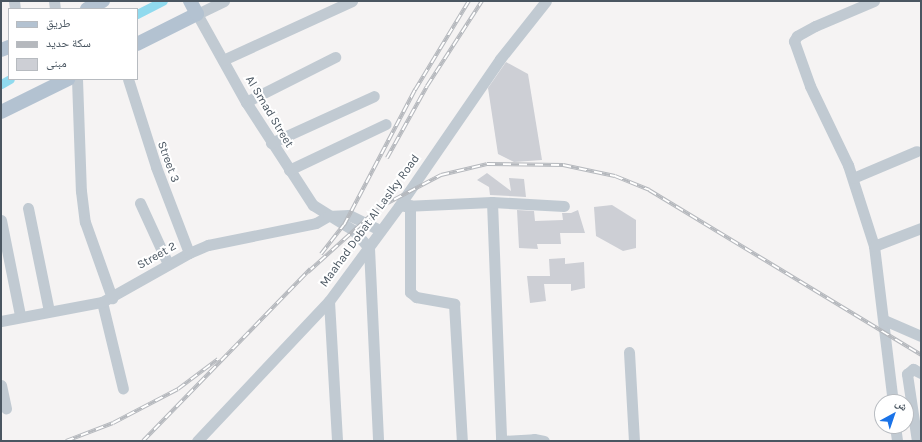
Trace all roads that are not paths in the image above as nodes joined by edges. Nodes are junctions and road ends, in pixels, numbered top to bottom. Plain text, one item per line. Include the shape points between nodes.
1 (103, 1) edge
2 (224, 1) edge
3 (352, 1) edge
4 (546, 1) edge
5 (874, 1) edge
6 (193, 7) edge
7 (89, 8) edge
8 (138, 43) edge
9 (335, 57) dead end
10 (223, 60) junction
11 (66, 80) edge
12 (77, 80) edge
13 (128, 80) edge
14 (374, 96) dead end
15 (246, 102) junction
16 (1, 112) edge
17 (386, 124) dead end
18 (271, 143) junction
19 (917, 151) dead end
20 (289, 170) junction
21 (853, 178) junction
22 (492, 202) junction
23 (140, 203) dead end
24 (404, 206) junction
25 (564, 206) dead end
26 (28, 208) dead end
27 (328, 216) junction
28 (1, 220) edge
29 (921, 228) edge
30 (379, 229) junction
31 (874, 246) junction
32 (368, 247) junction
33 (189, 253) junction
34 (168, 264) junction
35 (107, 300) junction
36 (329, 301) junction
37 (49, 311) junction
38 (20, 315) junction
39 (884, 320) junction
40 (1, 321) edge
41 (921, 336) edge
42 (629, 352) dead end
43 (921, 373) edge
44 (1, 385) edge
45 (123, 390) dead end
46 (892, 394) edge
47 (6, 408) dead end
48 (918, 415) edge
49 (197, 441) edge
50 (337, 441) edge
51 (378, 441) edge
52 (462, 441) edge
53 (501, 441) edge
54 (544, 441) edge
55 (634, 441) edge
56 (917, 441) edge

1 - 7 main road
2 - 6 street
3 - 10 street
4 - 24 street, Maahad Dobat Al Laslky Road via 500,59
5 - 21 street via 815,26 797,36 794,41 808,79
6 - 8 main road
6 - 10 street, Al Smad Street
9 - 15 street
10 - 15 street, Al Smad Street
11 - 16 main road
12 - 35 street via 84,222
13 - 33 street, Street 3 via 156,167
14 - 18 street
15 - 18 street, Al Smad Street
17 - 20 street
18 - 20 street, Al Smad Street
19 - 21 street
20 - 27 street, Al Smad Street via 313,204
21 - 31 street
22 - 24 street
22 - 25 street
22 - 53 street
23 - 34 street
24 - 30 street, Maahad Dobat Al Laslky Road
24 - 52 street via 410,292 416,297 454,304
26 - 37 street
27 - 30 street via 349,215
27 - 32 street, Al Smad Street via 355,232
27 - 33 street, Street 2 via 316,223 242,236
28 - 38 street
29 - 31 street
30 - 32 street, Maahad Dobat Al Laslky Road
31 - 39 street
32 - 36 street, Maahad Dobat Al Laslky Road
32 - 51 street
33 - 34 street, Street 2
34 - 35 street, Street 2
35 - 37 street, Street 2
35 - 45 street
36 - 49 street, Maahad Dobat Al Laslky Road
36 - 50 street
37 - 38 street, Street 2
38 - 40 street, Street 2
39 - 41 street
39 - 46 street
42 - 55 street
43 - 48 street via 913,369 907,374
44 - 47 street
48 - 56 street
53 - 54 street

